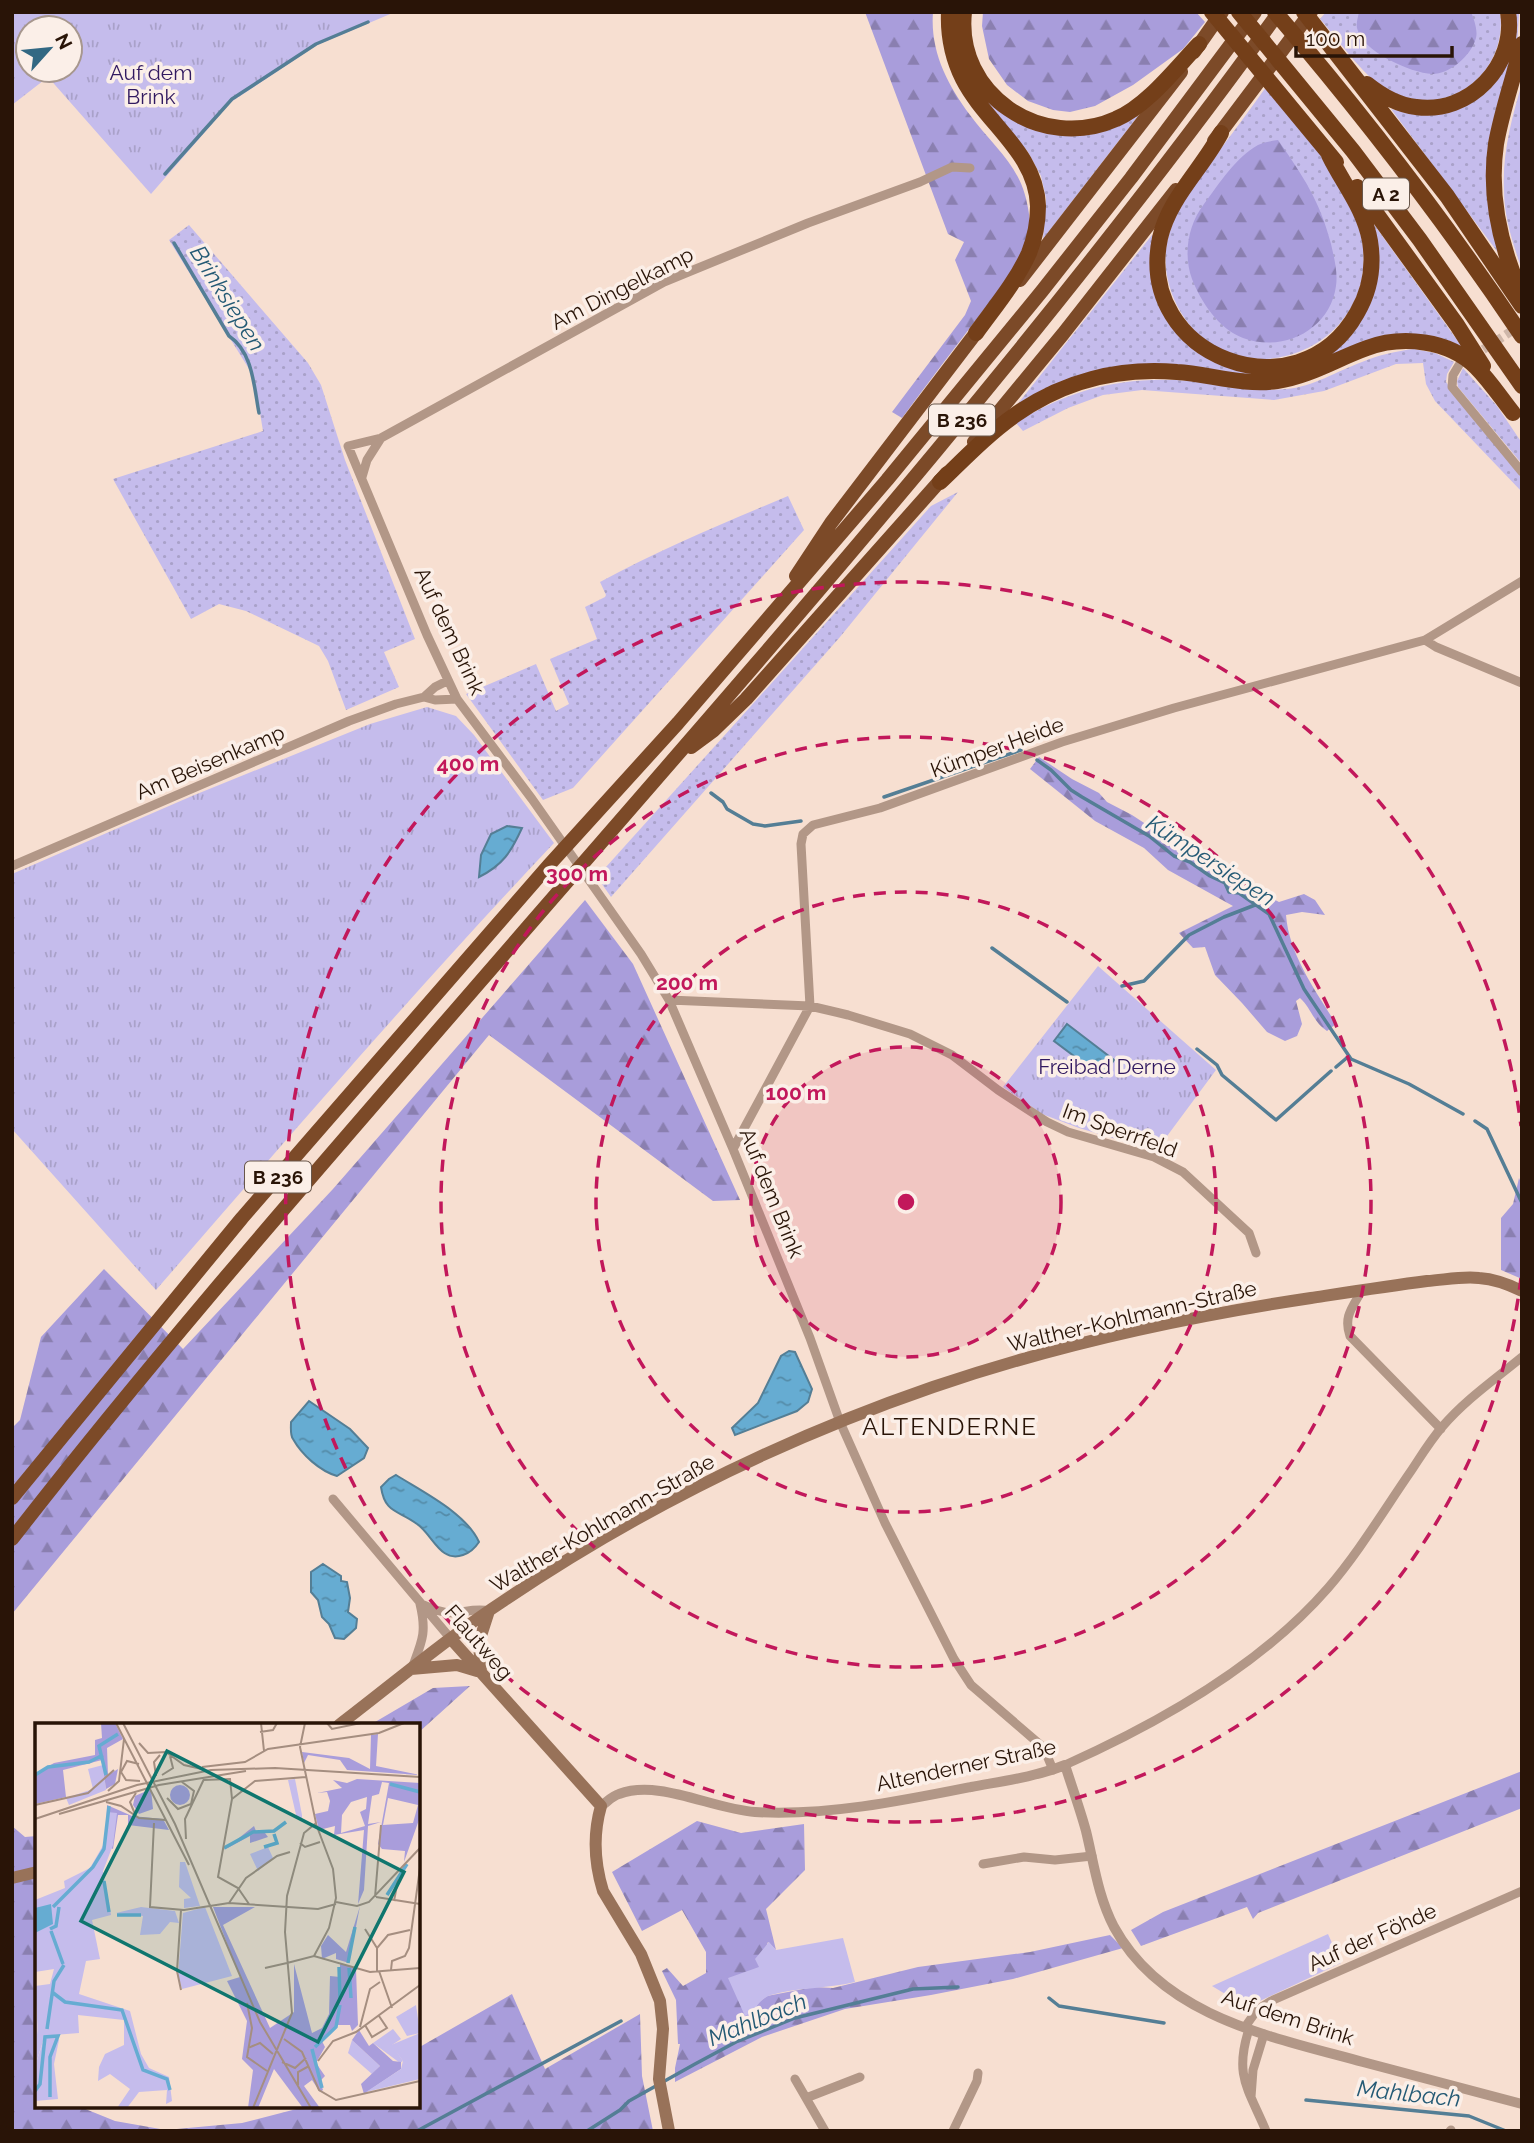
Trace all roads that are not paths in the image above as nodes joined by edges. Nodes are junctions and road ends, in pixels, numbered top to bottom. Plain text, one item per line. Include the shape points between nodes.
1 (949, 12) edge
2 (964, 12) edge
3 (1222, 12) edge
4 (1239, 12) edge
5 (1255, 12) edge
6 (1277, 12) edge
7 (1304, 12) edge
8 (1311, 12) edge
9 (1508, 12) edge
10 (1211, 20) edge
11 (1330, 43) junction
12 (1199, 44) junction
13 (1522, 44) edge
14 (1221, 133) junction
15 (1329, 155) junction
16 (970, 168) dead end
17 (1522, 294) edge
18 (1522, 306) edge
19 (976, 333) junction
20 (1522, 336) edge
21 (1459, 365) dead end
22 (1522, 386) edge
23 (1517, 420) edge
24 (381, 438) junction
25 (348, 446) joint
26 (1522, 472) edge
27 (362, 477) junction
28 (940, 482) junction
29 (1522, 581) edge
30 (774, 613) junction
31 (1425, 640) junction
32 (447, 681) junction
33 (1522, 683) edge
34 (424, 697) junction
35 (457, 699) junction
36 (668, 765) junction
37 (12, 866) edge
38 (670, 1000) junction
39 (810, 1006) junction
40 (733, 1149) junction
41 (1256, 1253) dead end
42 (1362, 1290) junction
43 (1522, 1291) edge
44 (1522, 1357) edge
45 (840, 1422) junction
46 (1441, 1429) junction
47 (13, 1497) edge
48 (333, 1499) dead end
49 (12, 1539) edge
50 (419, 1602) junction
51 (489, 1611) junction
52 (451, 1639) junction
53 (411, 1669) junction
54 (481, 1673) junction
55 (342, 1723) edge
56 (1065, 1765) junction
57 (1053, 1770) junction
58 (601, 1806) junction
59 (1092, 1856) junction
60 (983, 1864) dead end
61 (35, 1872) edge
62 (12, 1878) edge
63 (1522, 1891) edge
64 (1247, 2028) junction
65 (1264, 2034) junction
66 (978, 2073) dead end
67 (860, 2077) dead end
68 (796, 2079) dead end
69 (1251, 2097) junction
70 (806, 2098) junction
71 (1522, 2104) edge
72 (670, 2131) edge
73 (825, 2131) edge
74 (953, 2131) edge
75 (1266, 2131) edge

1 - 19 highway via 952,45 964,81 1022,156 1037,197 1038,220 1029,252
2 - 12 highway via 967,47 986,88 1015,114 1052,128 1089,128 1118,119 1145,99
3 - 10 highway
4 - 22 highway, A 2 via 1353,150
5 - 30 highway, B 236 via 1034,301
6 - 20 highway, A 2 via 1430,207
6 - 36 highway, B 236 via 1136,203 996,379
7 - 11 highway
8 - 14 highway
9 - 11 highway via 1508,43 1496,71 1464,99 1432,108 1385,97
10 - 12 highway
10 - 15 highway via 1256,64
11 - 18 highway via 1447,196
12 - 19 highway via 1137,131
13 - 17 highway via 1498,136 1494,171 1502,240
14 - 15 highway via 1170,210 1160,237 1158,272 1166,304 1183,330 1208,351 1236,364 1280,366 1311,357 1340,336 1360,309 1371,276 1370,240 1355,200
14 - 28 highway
15 - 23 highway via 1457,325
16 - 24 street, Am Dingelkamp via 951,167 664,282
19 - 30 highway via 831,523
21 - 26 street via 1452,387
23 - 28 highway via 1465,358 1441,347 1405,340 1368,348 1312,373 1274,382 1165,371 1112,374 1072,384 1015,415
24 - 25 street, Am Dingelkamp
24 - 27 street
25 - 27 street, Auf dem Brink
27 - 32 street, Auf dem Brink
28 - 36 highway via 746,699
29 - 31 street, Kümper Heide
30 - 47 highway, B 236 via 242,1218
31 - 33 street
31 - 39 street, Kümper Heide via 1106,728 880,808 813,825 803,834 801,844
32 - 34 street, Am Beisenkamp
32 - 35 street, Auf dem Brink
34 - 35 street, Am Beisenkamp
34 - 37 street, Am Beisenkamp via 349,721
35 - 38 street, Auf dem Brink
36 - 49 highway, B 236 via 228,1273
38 - 39 street, Im Sperrfeld
38 - 40 street, Auf dem Brink
39 - 40 street
39 - 41 street, Im Sperrfeld via 910,1034 951,1055 1047,1122 1154,1157 1183,1172 1249,1233
40 - 45 street, Auf dem Brink
42 - 43 main road, Walther-Kohlmann-Straße via 1479,1278
42 - 45 main road, Walther-Kohlmann-Straße via 1104,1338 934,1387
42 - 46 street via 1347,1317 1350,1336
44 - 46 street, Altenderner Straße
45 - 51 main road, Walther-Kohlmann-Straße via 673,1500
45 - 57 street, Auf dem Brink via 901,1557 962,1673 1044,1748
46 - 56 street, Altenderner Straße via 1349,1561 1294,1622 1199,1694
48 - 50 street, Flautweg
50 - 51 street via 451,1613
50 - 52 street, Flautweg
50 - 53 street via 424,1634
51 - 52 main road, Walther-Kohlmann-Straße
51 - 54 main road via 479,1642
52 - 53 main road, Walther-Kohlmann-Straße
52 - 54 main road, Flautweg
53 - 54 main road via 457,1665
53 - 55 main road, Walther-Kohlmann-Straße
54 - 58 main road, Flautweg
56 - 57 street, Altenderner Straße
56 - 59 street, Auf dem Brink
57 - 58 street, Altenderner Straße via 911,1798 801,1812 753,1812 645,1790 617,1794
58 - 72 main road via 596,1853 603,1891 641,1954 657,1991 663,2029 659,2079
59 - 60 street via 1024,1857
59 - 64 street, Auf dem Brink via 1102,1903 1135,1957 1186,2000
61 - 62 main road
63 - 64 street, Auf der Föhde via 1271,2001 1256,2010
64 - 65 street, Auf dem Brink
64 - 69 street via 1242,2071
65 - 69 street
65 - 71 street, Auf dem Brink
66 - 74 street
67 - 70 street
68 - 70 street
69 - 75 street
70 - 73 street

